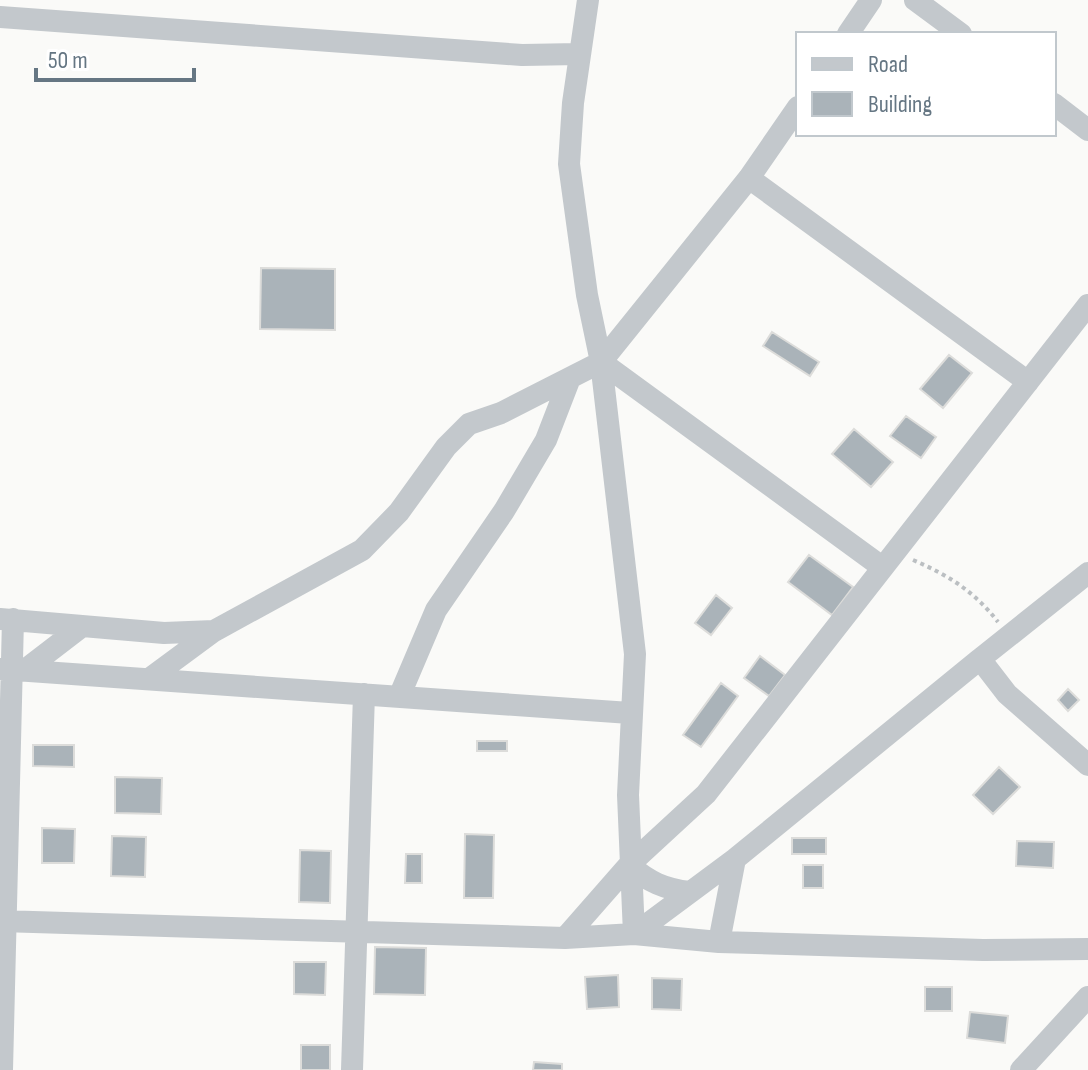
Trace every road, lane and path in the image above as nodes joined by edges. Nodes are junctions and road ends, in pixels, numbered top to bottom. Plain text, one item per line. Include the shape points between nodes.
1 (588, 0) edge
2 (871, 0) edge
3 (915, 0) edge
4 (0, 17) edge
5 (849, 32) edge
6 (958, 32) edge
7 (579, 54) junction
8 (1056, 106) edge
9 (796, 110) edge
10 (1088, 130) edge
11 (749, 178) junction
12 (1088, 305) edge
13 (601, 362) junction
14 (570, 378) junction
15 (1028, 382) junction
16 (888, 560) junction
17 (1088, 573) edge
18 (6, 619) edge
19 (81, 627) junction
20 (214, 631) junction
21 (1009, 636) junction
22 (980, 659) junction
23 (12, 670) edge
24 (149, 679) junction
25 (364, 694) junction
26 (399, 697) junction
27 (630, 713) junction
28 (1085, 756) edge
29 (735, 859) junction
30 (629, 865) junction
31 (690, 892) junction
32 (2, 921) edge
33 (357, 931) junction
34 (634, 934) junction
35 (565, 938) junction
36 (719, 942) junction
37 (1088, 949) edge
38 (1088, 997) edge
39 (2, 1070) edge
40 (352, 1070) edge
41 (1021, 1070) edge

1 - 7 street
2 - 5 street
3 - 6 street
4 - 7 street via 522,55
7 - 13 street via 569,164
8 - 10 street
9 - 11 street
11 - 13 street
11 - 15 street
12 - 15 street
13 - 14 street
13 - 16 street
13 - 27 street via 635,654
14 - 20 street via 469,424 362,550
14 - 26 street via 546,440 436,610
15 - 16 street
16 - 21 path via 944,574 978,596
16 - 30 street via 706,794
17 - 21 street
18 - 19 street
18 - 23 street
19 - 20 street
19 - 23 street
20 - 24 street
21 - 22 street
22 - 28 street via 1007,694
22 - 29 street
23 - 24 street
23 - 32 street
24 - 25 street
25 - 26 street
25 - 33 street
26 - 27 street
27 - 30 street
29 - 31 street
29 - 36 street
30 - 31 street via 666,890
30 - 34 street
30 - 35 street
31 - 34 street
32 - 33 street
32 - 39 street
33 - 35 street
33 - 40 street
34 - 35 street
34 - 36 street
36 - 37 street
38 - 41 street

